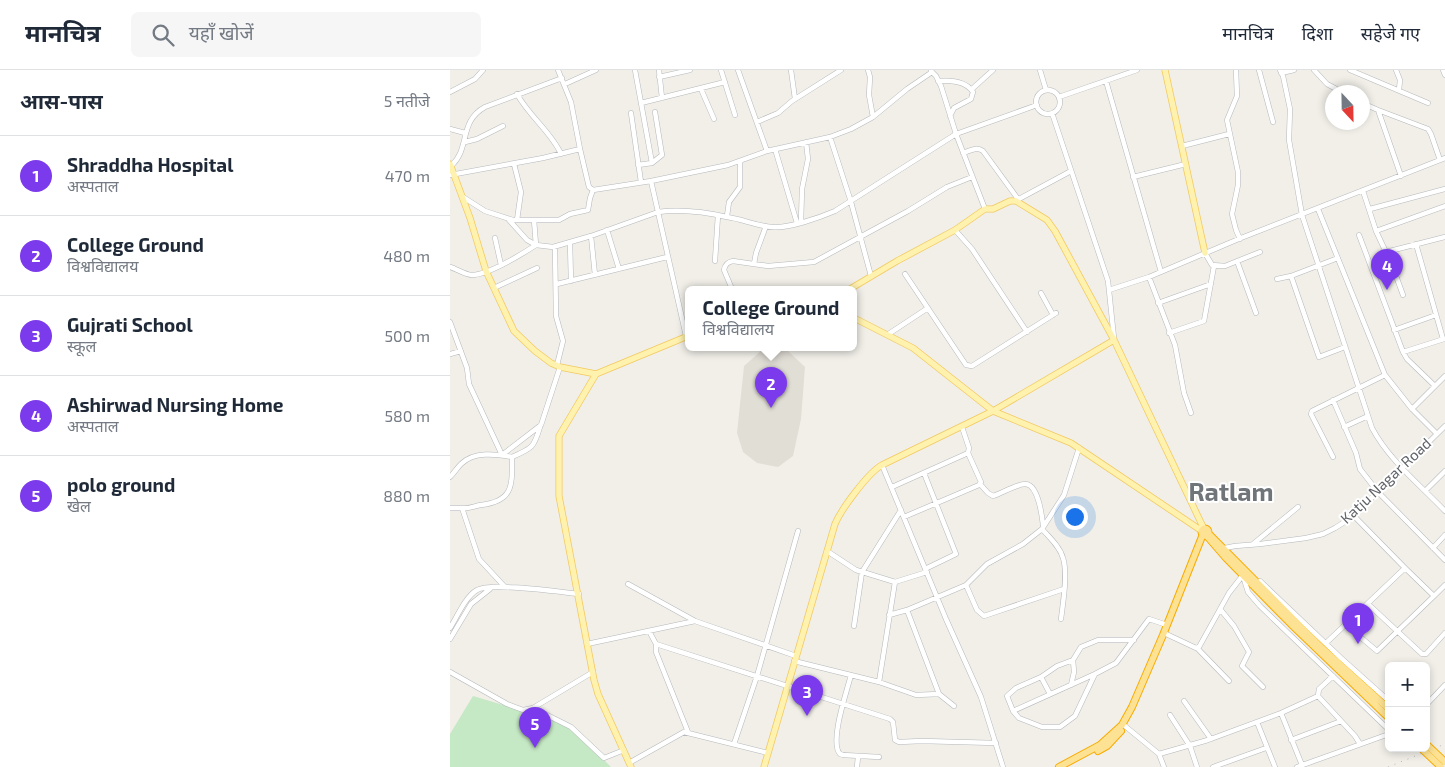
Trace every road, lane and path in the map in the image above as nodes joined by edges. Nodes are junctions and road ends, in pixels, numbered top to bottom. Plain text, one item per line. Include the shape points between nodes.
1 (482, 70) edge
2 (558, 70) edge
3 (596, 70) edge
4 (635, 70) edge
5 (659, 70) edge
6 (690, 70) edge
7 (721, 70) edge
8 (738, 70) edge
9 (791, 70) edge
10 (841, 70) edge
11 (868, 70) edge
12 (939, 70) edge
13 (993, 70) edge
14 (1040, 70) edge
15 (1137, 70) edge
16 (1166, 70) edge
17 (1236, 70) edge
18 (1259, 70) edge
19 (1294, 70) edge
20 (1314, 70) edge
21 (1350, 70) edge
22 (1396, 70) edge
23 (1280, 71) edge
24 (934, 75) edge
25 (562, 78) junction
26 (659, 78) junction
27 (1106, 81) junction
28 (725, 82) junction
29 (565, 84) junction
30 (1329, 85) edge
31 (701, 89) junction
32 (972, 90) junction
33 (1046, 90) junction
34 (1399, 90) junction
35 (450, 92) edge
36 (517, 94) junction
37 (1059, 97) junction
38 (662, 98) junction
39 (795, 99) junction
40 (641, 103) junction
41 (1428, 103) dead end
42 (1037, 105) junction
43 (1370, 106) edge
44 (1378, 110) junction
45 (655, 112) dead end
46 (630, 113) dead end
47 (1052, 113) junction
48 (735, 115) dead end
49 (950, 116) junction
50 (874, 117) junction
51 (714, 119) dead end
52 (757, 122) junction
53 (1273, 122) dead end
54 (503, 126) dead end
55 (450, 129) edge
56 (465, 133) junction
57 (956, 134) junction
58 (1229, 134) junction
59 (830, 137) junction
60 (465, 142) junction
61 (806, 142) junction
62 (1182, 146) junction
63 (580, 149) junction
64 (774, 149) junction
65 (767, 151) junction
66 (963, 153) junction
67 (561, 154) junction
68 (1443, 159) edge
69 (740, 160) junction
70 (652, 163) junction
71 (514, 164) junction
72 (1186, 164) junction
73 (450, 165) edge
74 (638, 165) junction
75 (1071, 171) junction
76 (452, 174) edge
77 (1400, 176) junction
78 (972, 177) junction
79 (1133, 177) junction
80 (651, 181) junction
81 (641, 182) junction
82 (1445, 189) edge
83 (593, 190) junction
84 (1362, 191) junction
85 (463, 197) junction
86 (1017, 200) junction
87 (851, 202) junction
88 (1445, 206) edge
89 (1318, 208) junction
90 (985, 209) junction
91 (1370, 209) junction
92 (658, 212) junction
93 (718, 215) junction
94 (1302, 215) junction
95 (727, 216) junction
96 (510, 220) junction
97 (518, 220) junction
98 (534, 220) junction
99 (799, 222) junction
100 (766, 226) junction
101 (607, 230) junction
102 (955, 230) junction
103 (1376, 231) junction
104 (1359, 235) dead end
105 (591, 236) junction
106 (861, 236) junction
107 (1445, 237) edge
108 (495, 238) dead end
109 (1240, 239) junction
110 (570, 243) junction
111 (1416, 244) junction
112 (536, 245) junction
113 (556, 247) junction
114 (1260, 252) dead end
115 (1386, 252) junction
116 (1205, 253) junction
117 (667, 257) junction
118 (1338, 258) junction
119 (715, 260) dead end
120 (1237, 261) junction
121 (754, 264) junction
122 (501, 265) junction
123 (1214, 266) junction
124 (1318, 266) junction
125 (452, 268) edge
126 (537, 268) dead end
127 (619, 269) junction
128 (486, 271) junction
129 (1161, 272) junction
130 (905, 274) dead end
131 (595, 275) junction
132 (871, 276) junction
133 (1291, 276) junction
134 (1149, 277) junction
135 (1277, 279) dead end
136 (571, 280) junction
137 (557, 284) junction
138 (1211, 284) junction
139 (731, 286) edge
140 (855, 286) edge
141 (494, 288) junction
142 (1109, 290) junction
143 (1041, 293) dead end
144 (1403, 296) dead end
145 (1158, 303) junction
146 (928, 308) junction
147 (1256, 313) dead end
148 (1436, 315) junction
149 (857, 320) edge
150 (450, 322) edge
151 (685, 328) edge
152 (1394, 330) junction
153 (452, 331) edge
154 (1027, 332) junction
155 (1169, 333) junction
156 (887, 335) junction
157 (685, 337) edge
158 (1444, 339) edge
159 (1114, 340) junction
160 (1345, 347) junction
161 (461, 351) junction
162 (1403, 352) junction
163 (450, 354) edge
164 (559, 366) junction
165 (596, 374) junction
166 (1385, 375) junction
167 (1445, 376) edge
168 (1435, 386) junction
169 (1358, 387) junction
170 (1333, 400) junction
171 (1412, 409) junction
172 (994, 411) junction
173 (1191, 413) dead end
174 (1368, 416) junction
175 (541, 425) junction
176 (962, 426) junction
177 (1445, 426) edge
178 (1344, 427) junction
179 (1437, 434) junction
180 (1079, 448) junction
181 (968, 453) junction
182 (502, 455) junction
183 (512, 457) junction
184 (1334, 457) dead end
185 (882, 465) junction
186 (1402, 468) junction
187 (1445, 471) edge
188 (924, 473) junction
189 (450, 477) edge
190 (980, 484) junction
191 (892, 487) junction
192 (1425, 490) junction
193 (1378, 492) junction
194 (936, 503) junction
195 (1298, 507) dead end
196 (450, 508) edge
197 (462, 508) junction
198 (901, 510) junction
199 (1445, 511) edge
200 (1353, 515) junction
201 (904, 517) junction
202 (1042, 528) junction
203 (798, 531) dead end
204 (1205, 533) junction
205 (1445, 535) edge
206 (1252, 545) junction
207 (1225, 548) junction
208 (1433, 548) junction
209 (827, 551) junction
210 (1445, 560) edge
211 (1406, 568) junction
212 (926, 570) junction
213 (862, 572) junction
214 (1245, 574) junction
215 (895, 582) junction
216 (628, 584) dead end
217 (966, 585) junction
218 (1445, 585) edge
219 (505, 587) junction
220 (491, 588) junction
221 (1064, 589) junction
222 (578, 594) junction
223 (1434, 596) junction
224 (938, 598) junction
225 (1368, 604) junction
226 (1220, 609) junction
227 (906, 610) junction
228 (889, 615) junction
229 (1061, 619) dead end
230 (695, 621) junction
231 (1167, 625) junction
232 (1346, 625) junction
233 (854, 626) dead end
234 (450, 628) edge
235 (649, 631) junction
236 (1398, 632) junction
237 (1445, 633) edge
238 (1166, 634) junction
239 (450, 639) edge
240 (1134, 640) junction
241 (1326, 643) junction
242 (587, 644) junction
243 (656, 644) junction
244 (765, 645) junction
245 (1198, 648) junction
246 (795, 658) junction
247 (1073, 660) junction
248 (450, 672) edge
249 (592, 672) junction
250 (1095, 674) junction
251 (851, 675) junction
252 (757, 676) junction
253 (1332, 676) junction
254 (1042, 678) junction
255 (1229, 681) dead end
256 (879, 682) junction
257 (1071, 685) junction
258 (1445, 685) edge
259 (786, 687) junction
260 (1263, 687) dead end
261 (939, 694) junction
262 (1050, 694) junction
263 (1318, 696) junction
264 (1385, 697) edge
265 (1184, 701) dead end
266 (1430, 701) edge
267 (844, 703) junction
268 (954, 706) dead end
269 (1387, 707) edge
270 (533, 708) junction
271 (1013, 711) junction
272 (1281, 714) junction
273 (1385, 714) edge
274 (1170, 716) dead end
275 (1341, 721) junction
276 (1257, 722) junction
277 (1125, 726) junction
278 (1385, 726) edge
279 (688, 732) junction
280 (1385, 735) edge
281 (1211, 739) junction
282 (1291, 740) junction
283 (996, 743) junction
284 (734, 744) junction
285 (1360, 744) junction
286 (1190, 746) junction
287 (1266, 748) junction
288 (1430, 748) edge
289 (624, 750) junction
290 (1425, 752) edge
291 (768, 754) junction
292 (1159, 754) junction
293 (858, 757) junction
294 (879, 757) dead end
295 (1445, 762) edge
296 (630, 765) edge
297 (1299, 766) edge
298 (764, 767) edge
299 (858, 767) edge
300 (1004, 767) edge
301 (1059, 767) edge
302 (1068, 767) edge
303 (1164, 767) edge
304 (1197, 767) edge
305 (1213, 767) edge
306 (1275, 767) edge
307 (1441, 767) edge

1 - 35 street via 476,79
2 - 25 street
3 - 29 street
4 - 40 street
5 - 26 street
6 - 26 street
7 - 28 street
8 - 52 street
9 - 39 street
10 - 39 street
11 - 50 street
12 - 24 street
13 - 32 street
14 - 33 street
15 - 27 street
16 - 62 main road
17 - 58 street via 1237,96 1227,120
18 - 53 street
19 - 23 street
20 - 30 street
21 - 34 street
22 - 34 street
23 - 94 street via 1290,109 1289,140
24 - 32 street
24 - 49 street
24 - 50 street via 907,89
25 - 29 street
25 - 36 street
26 - 38 street
27 - 37 street
27 - 79 street
28 - 31 street
28 - 48 street
29 - 63 street
31 - 38 street
31 - 51 street
32 - 49 street via 971,99 954,108
33 - 37 street via 1054,91
33 - 42 street via 1039,94
34 - 41 street
36 - 56 street via 477,112
36 - 67 street via 538,124 555,140
37 - 47 street via 1058,108
38 - 40 street
39 - 52 street via 778,114
40 - 70 street
42 - 47 street via 1041,111
42 - 57 street
43 - 44 street
44 - 68 street via 1428,129
44 - 77 street
45 - 70 street via 662,155
46 - 74 street
47 - 75 street
49 - 57 street
50 - 59 street
52 - 65 street
54 - 60 street
55 - 56 street
56 - 60 street
57 - 66 street
57 - 87 street
58 - 62 street
58 - 109 street via 1238,172 1232,214
59 - 61 street
59 - 87 street
60 - 73 street via 456,161
61 - 64 street
61 - 99 street via 808,160
62 - 72 main road
63 - 67 street
63 - 83 street via 589,188
64 - 65 street
64 - 99 street
65 - 69 street
66 - 78 street
66 - 86 street via 980,148
67 - 71 street
68 - 77 street
69 - 80 street
69 - 95 street via 740,187 728,202
70 - 74 street
71 - 76 street
71 - 97 street via 521,192
72 - 79 street
72 - 116 main road
73 - 76 main road
74 - 81 street
75 - 86 street
75 - 142 street
76 - 85 main road
77 - 84 street
78 - 90 street
78 - 106 street via 947,187
79 - 129 street
80 - 81 street
80 - 92 street
81 - 83 street
82 - 91 street
83 - 98 street via 588,210 559,220
84 - 89 street
84 - 91 street
85 - 96 street via 485,211
85 - 128 main road
86 - 90 main road
86 - 159 main road via 1047,220 1055,231
87 - 99 street via 822,216
87 - 106 street
88 - 103 street
89 - 94 street
89 - 118 street, Katju Nagar Road
90 - 102 main road
91 - 103 street
92 - 93 street via 678,210
92 - 101 street
92 - 117 street
93 - 95 street
93 - 119 street
94 - 109 street
94 - 124 street
95 - 100 street
96 - 97 street
96 - 112 street via 527,240
97 - 98 street
98 - 112 street
99 - 100 street via 779,227
100 - 121 street
101 - 105 street
101 - 127 street
102 - 132 main road
102 - 154 street via 972,249
103 - 115 street
104 - 152 street
105 - 110 street
105 - 131 street
106 - 121 street via 811,263
106 - 132 street
107 - 111 street
108 - 122 street
109 - 116 street
110 - 113 street
110 - 136 street
111 - 115 street
111 - 148 street
112 - 113 street
112 - 122 street
113 - 137 street
114 - 120 street
115 - 144 street
116 - 123 street
116 - 129 street
117 - 127 street
117 - 151 street
118 - 124 street
118 - 166 street, Katju Nagar Road
120 - 123 street
120 - 147 street
121 - 139 street via 733,261 726,264 724,270
122 - 128 street
123 - 138 street
124 - 133 street
124 - 160 street
125 - 128 street via 471,275
126 - 141 street
127 - 131 street
128 - 141 main road
129 - 134 street
130 - 146 street
131 - 136 street
132 - 140 main road
133 - 135 street
133 - 160 street via 1319,356
134 - 142 street
134 - 145 street
136 - 137 street
137 - 164 street via 556,316 563,341
138 - 145 street
138 - 155 street via 1204,321
141 - 164 main road via 514,331 534,351
142 - 159 street
143 - 154 street via 1055,314
145 - 155 street
146 - 154 street via 969,366
146 - 156 street
148 - 152 street
148 - 158 street
149 - 156 main road
150 - 153 street
152 - 162 street
153 - 161 street
155 - 173 street via 1175,345
156 - 172 main road via 913,348
157 - 165 main road
158 - 162 street
159 - 172 main road
159 - 204 main road
160 - 169 street
161 - 163 street
161 - 182 street via 470,384
162 - 168 street
164 - 165 main road
164 - 175 street
165 - 222 main road via 559,436 559,496
166 - 169 street
166 - 171 street, Katju Nagar Road
167 - 168 street
168 - 171 street
169 - 170 street
169 - 174 street
170 - 178 street
170 - 184 street via 1311,414
171 - 179 street, Katju Nagar Road
172 - 176 main road
172 - 180 main road
174 - 178 street
174 - 186 street via 1378,441
175 - 182 street
175 - 183 street via 535,444
176 - 181 street
176 - 185 main road
177 - 179 street
178 - 193 street via 1359,467
179 - 186 street, Katju Nagar Road
180 - 202 street via 1064,495
180 - 204 main road
181 - 188 street
181 - 190 street
182 - 183 street
182 - 189 street via 476,456 462,463
183 - 197 street via 510,487 506,496 492,504
185 - 191 street
185 - 209 main road via 838,516
186 - 192 street
186 - 193 street, Katju Nagar Road
187 - 192 street
188 - 191 street
188 - 194 street
190 - 194 street
190 - 202 street via 993,496 1018,486 1031,486 1039,501
191 - 198 street
192 - 199 street
193 - 200 street, Katju Nagar Road
193 - 208 street
194 - 201 street
194 - 212 street via 956,554
195 - 206 street
196 - 197 street
197 - 219 street via 479,559
198 - 201 street
198 - 213 street
200 - 206 street, Katju Nagar Road via 1322,534
200 - 211 street
201 - 212 street
202 - 217 street via 1023,544 987,564
202 - 221 street via 1063,559
203 - 244 street
204 - 207 highway
204 - 214 highway
204 - 231 highway
204 - 238 highway
205 - 208 street
206 - 207 street, Katju Nagar Road
207 - 214 highway
208 - 210 street
209 - 213 street
209 - 246 main road
211 - 223 street
211 - 225 street
212 - 215 street
212 - 224 street
213 - 215 street
213 - 233 street
214 - 226 street
214 - 241 street via 1264,585
214 - 253 street via 1248,592
214 - 269 highway
214 - 273 highway via 1291,624
215 - 228 street
216 - 230 street
217 - 221 street via 977,610 984,616
217 - 224 street
218 - 223 street
219 - 220 street
219 - 222 street
220 - 234 street via 482,588 471,595
220 - 239 street via 471,604
221 - 229 street
222 - 242 main road
223 - 236 street
224 - 227 street
224 - 283 street via 981,697
225 - 232 street
225 - 236 street
226 - 245 street
226 - 260 street via 1249,652 1242,666
227 - 228 street
227 - 261 street
228 - 256 street
230 - 235 street
230 - 244 street
231 - 238 highway
231 - 240 street via 1149,619
232 - 236 street via 1377,651
232 - 241 street
235 - 242 street
235 - 243 street
236 - 237 street via 1424,654
238 - 245 street
238 - 277 highway
238 - 301 highway via 1122,724 1100,745
240 - 247 street via 1098,640 1081,647
240 - 250 street via 1116,663
241 - 264 street
242 - 249 main road
243 - 252 street
243 - 279 street via 656,652
244 - 246 street
244 - 252 street
245 - 255 street
246 - 251 street
246 - 259 main road
247 - 254 street via 1057,666
247 - 257 street
248 - 270 street via 507,704 523,710
249 - 270 street
249 - 289 main road via 598,694
250 - 257 street
250 - 271 street via 1075,716 1060,727 1042,727 1019,718
251 - 256 street
251 - 267 street
252 - 259 street
252 - 284 street
253 - 263 street via 1319,689
253 - 278 street
254 - 262 street
254 - 271 street via 1016,688 1007,696
256 - 261 street via 916,695
257 - 262 street
258 - 266 street
259 - 267 street
259 - 291 main road
261 - 268 street
262 - 271 street
263 - 272 street
263 - 275 street
265 - 281 street
267 - 283 street via 890,719 899,742
267 - 293 street via 836,750 840,754
270 - 289 street via 571,727 604,758
272 - 276 street
272 - 282 street
274 - 286 street
275 - 282 street
275 - 285 street
276 - 281 street
276 - 287 street
277 - 292 street
277 - 302 highway via 1107,746
279 - 284 street
279 - 296 street
280 - 285 street
281 - 286 street
282 - 297 street
283 - 300 street
284 - 291 street
285 - 297 street
286 - 292 street
286 - 304 street
287 - 305 street
287 - 306 street
288 - 295 highway, bridge
289 - 296 main road
290 - 307 highway, bridge
291 - 298 main road
292 - 303 street
293 - 294 street
293 - 299 street

